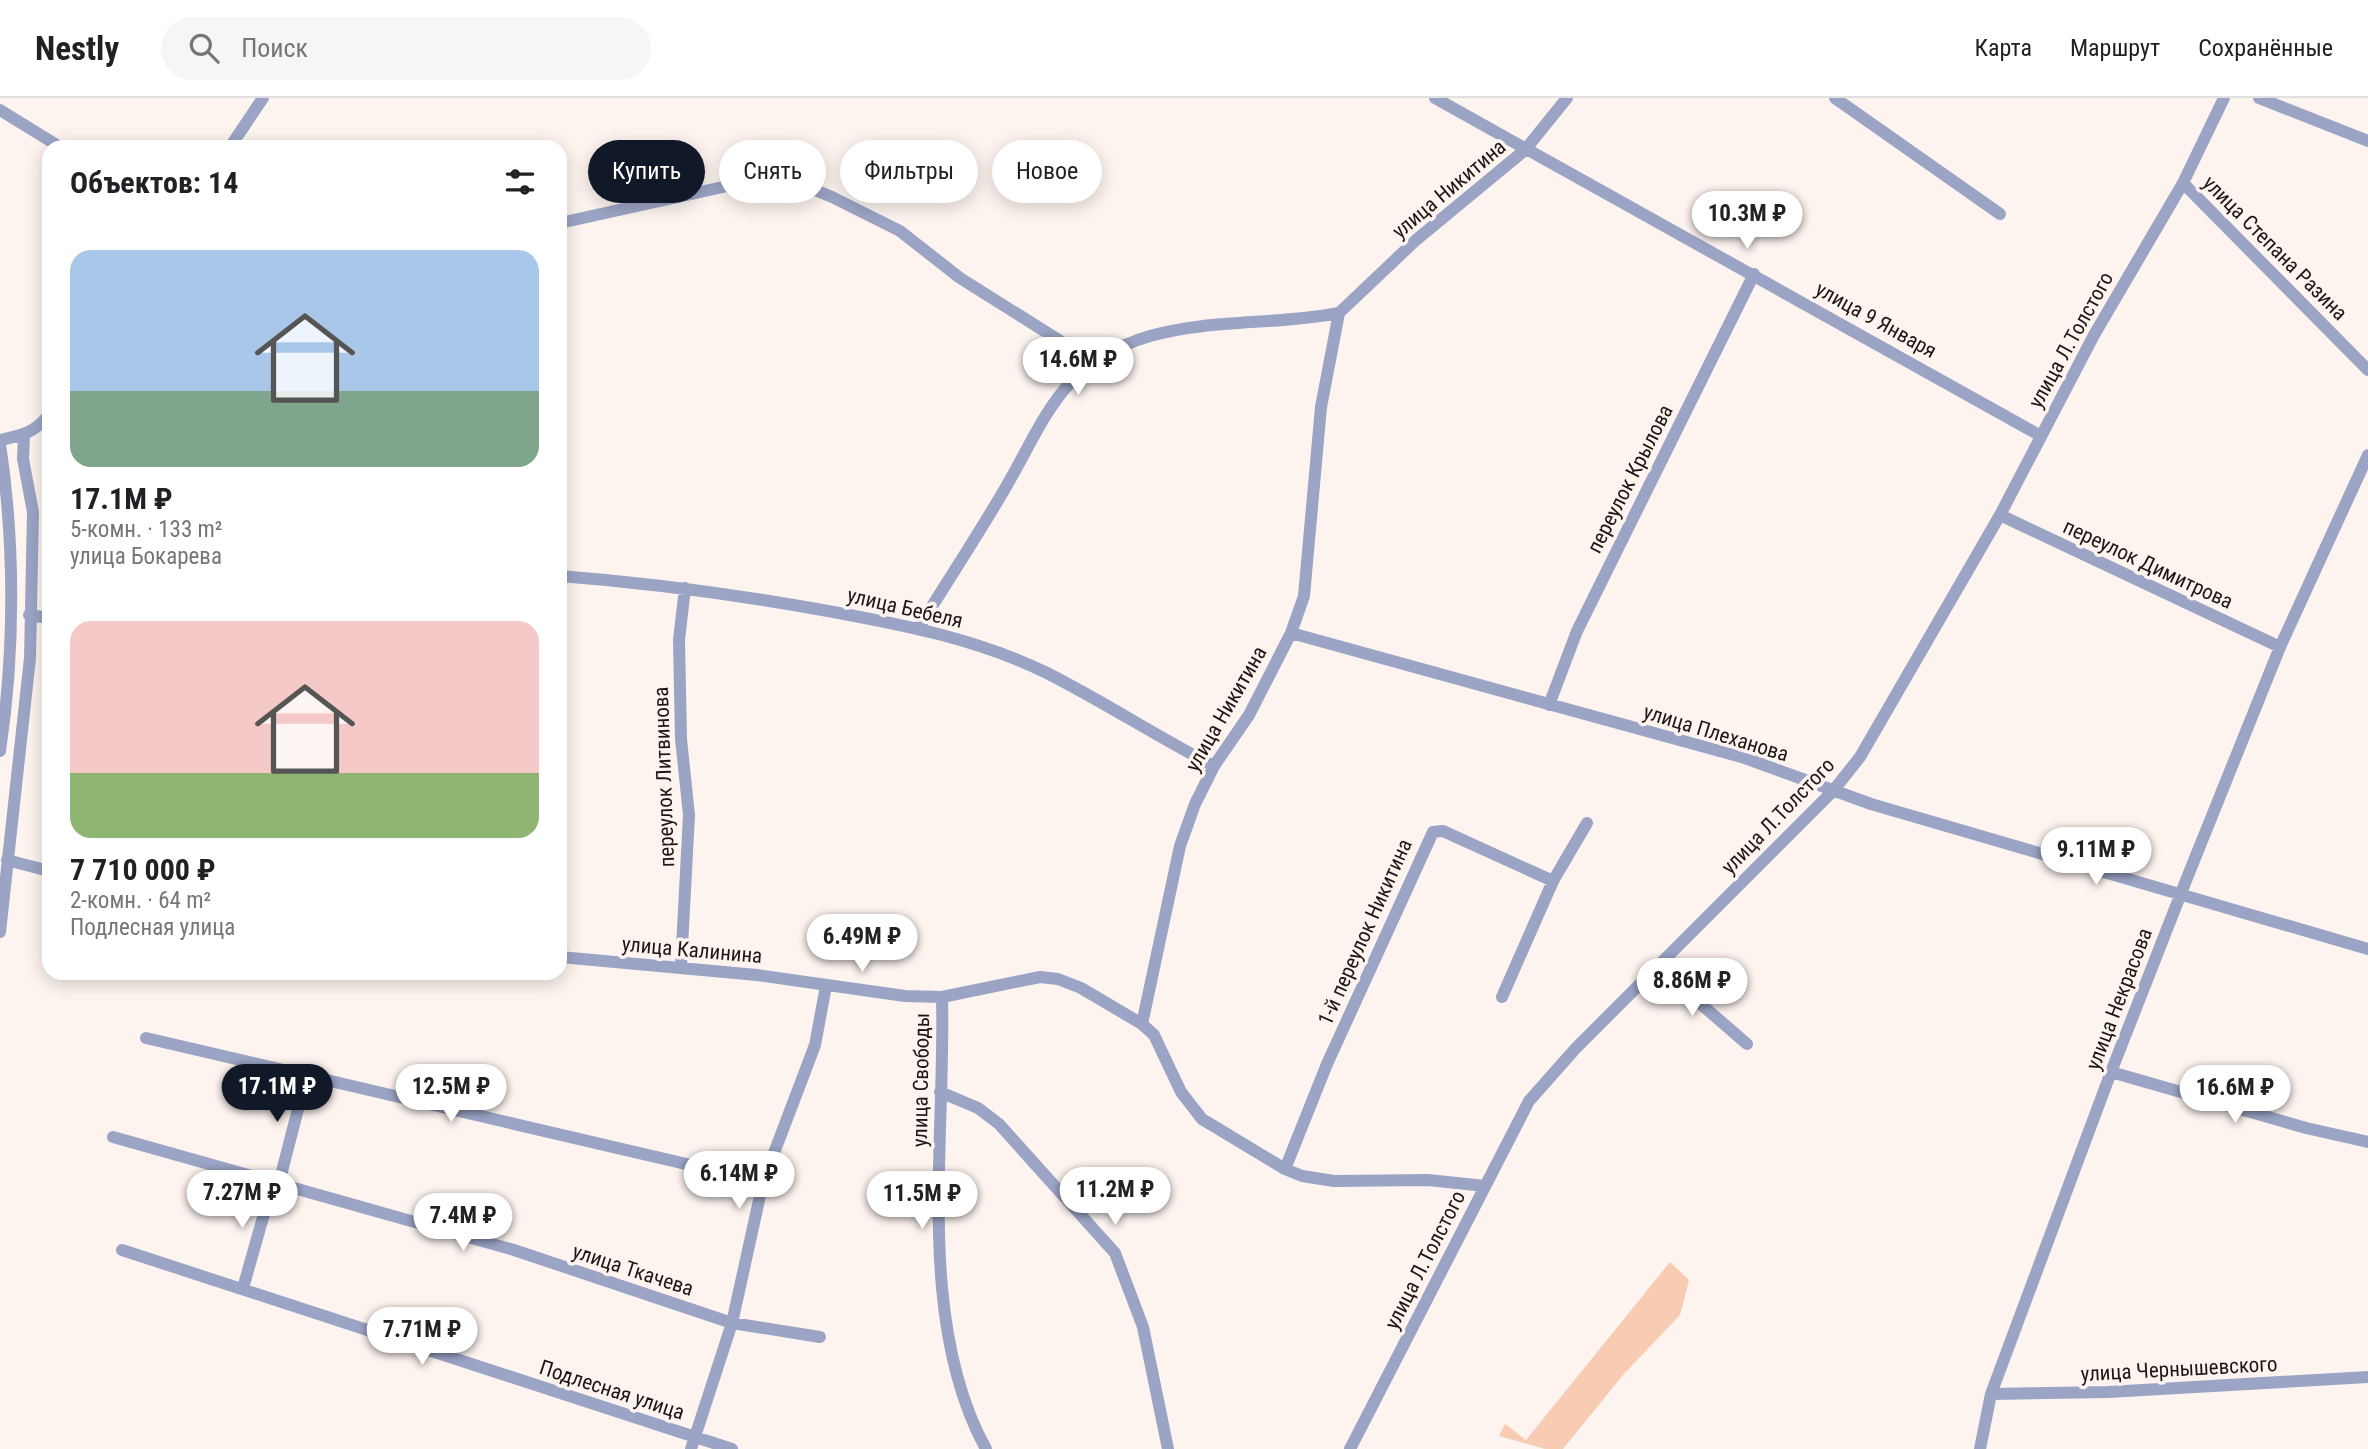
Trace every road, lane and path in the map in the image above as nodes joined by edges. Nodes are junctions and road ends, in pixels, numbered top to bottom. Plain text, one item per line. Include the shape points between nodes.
1 (263, 98) edge
2 (1435, 98) edge
3 (1567, 98) edge
4 (1835, 98) edge
5 (2224, 98) edge
6 (2259, 98) edge
7 (0, 110) edge
8 (49, 140) edge
9 (235, 140) edge
10 (2368, 141) edge
11 (1525, 150) junction
12 (2183, 183) junction
13 (2000, 214) dead end
14 (567, 221) edge
15 (1754, 274) junction
16 (1339, 313) junction
17 (1092, 361) junction
18 (2368, 370) edge
19 (42, 424) edge
20 (24, 435) junction
21 (2039, 435) junction
22 (0, 442) edge
23 (2368, 455) edge
24 (2000, 515) junction
25 (567, 577) edge
26 (685, 588) junction
27 (29, 615) junction
28 (42, 617) edge
29 (919, 627) junction
30 (1292, 633) junction
31 (2280, 647) junction
32 (1549, 705) junction
33 (0, 751) edge
34 (1214, 766) junction
35 (1833, 791) junction
36 (1587, 823) dead end
37 (8, 860) junction
38 (42, 869) edge
39 (1553, 881) junction
40 (2181, 894) junction
41 (0, 932) edge
42 (2368, 949) edge
43 (567, 958) edge
44 (681, 966) junction
45 (1657, 966) junction
46 (825, 986) junction
47 (942, 997) junction
48 (1502, 997) dead end
49 (1142, 1024) junction
50 (146, 1038) dead end
51 (1747, 1044) dead end
52 (2110, 1072) junction
53 (307, 1074) junction
54 (940, 1092) junction
55 (113, 1137) dead end
56 (2368, 1142) edge
57 (1285, 1169) junction
58 (276, 1182) junction
59 (763, 1182) junction
60 (1485, 1186) junction
61 (122, 1250) dead end
62 (243, 1288) junction
63 (732, 1323) junction
64 (820, 1337) dead end
65 (2368, 1377) edge
66 (1991, 1394) junction
67 (694, 1443) edge
68 (732, 1449) edge
69 (986, 1449) edge
70 (1168, 1449) edge
71 (1350, 1449) edge
72 (1980, 1449) edge

1 - 9 street
2 - 11 street, улица 9 Января
3 - 11 street, улица Никитина
4 - 13 street
5 - 12 street, улица Л.Толстого
6 - 10 street
7 - 8 street
11 - 15 street, улица 9 Января
11 - 16 street, улица Никитина via 1416,240
12 - 18 street, улица Степана Разина
12 - 21 street, улица Л.Толстого
14 - 17 street via 750,181 793,181 900,231 960,278
15 - 21 street, улица 9 Января
15 - 32 street, переулок Крылова via 1577,631
16 - 17 street via 1180,330 1150,336
16 - 30 street, улица Никитина via 1321,407 1304,596
17 - 29 street via 1049,407 1004,491
19 - 20 street
20 - 22 street
20 - 27 street via 23,459 33,512
21 - 24 street, улица Л.Толстого
22 - 33 street via 10,629 9,690
23 - 31 street, улица Некрасова
24 - 31 street, переулок Димитрова
24 - 35 street, улица Л.Толстого via 1882,721
25 - 26 street, улица Бебеля
26 - 29 street, улица Бебеля
26 - 44 street, переулок Литвинова via 679,640 688,815
27 - 28 street
27 - 37 street via 27,705
29 - 34 street, улица Бебеля via 1047,673
30 - 32 street, улица Плеханова
30 - 34 street, улица Никитина via 1249,715
31 - 40 street, улица Некрасова
32 - 35 street, улица Плеханова via 1745,758
34 - 49 street, улица Никитина via 1180,846
35 - 40 street, улица Плеханова
35 - 45 street, улица Л.Толстого
36 - 39 street
37 - 38 street
37 - 41 street
39 - 48 street
39 - 57 street, 1-й переулок Никитина via 1443,831 1433,832 1327,1064
40 - 42 street, улица Плеханова
40 - 52 street, улица Некрасова
43 - 44 street, улица Калинина
44 - 46 street, улица Калинина
45 - 51 street
45 - 60 street, улица Л.Толстого via 1529,1101
46 - 47 street, улица Калинина
46 - 59 street via 815,1045
47 - 49 street, улица Калинина via 1026,979 1058,979
47 - 54 street, улица Свободы
49 - 57 street via 1154,1035 1181,1092 1202,1119
50 - 53 street
52 - 56 street
52 - 66 street, улица Некрасова
53 - 58 street
53 - 59 street
54 - 69 street, улица Свободы via 939,1230 950,1344 958,1385
54 - 70 street via 978,1108 999,1124 1115,1252 1143,1327
55 - 58 street, улица Ткачева
57 - 60 street via 1334,1181 1428,1180
58 - 62 street
58 - 63 street, улица Ткачева via 514,1251
59 - 63 street
60 - 71 street, улица Л.Толстого
61 - 62 street, Подлесная улица
62 - 67 street, Подлесная улица
63 - 64 street, улица Ткачева
63 - 67 street
65 - 66 street, улица Чернышевского
66 - 72 street, улица Некрасова
67 - 68 street, Подлесная улица

